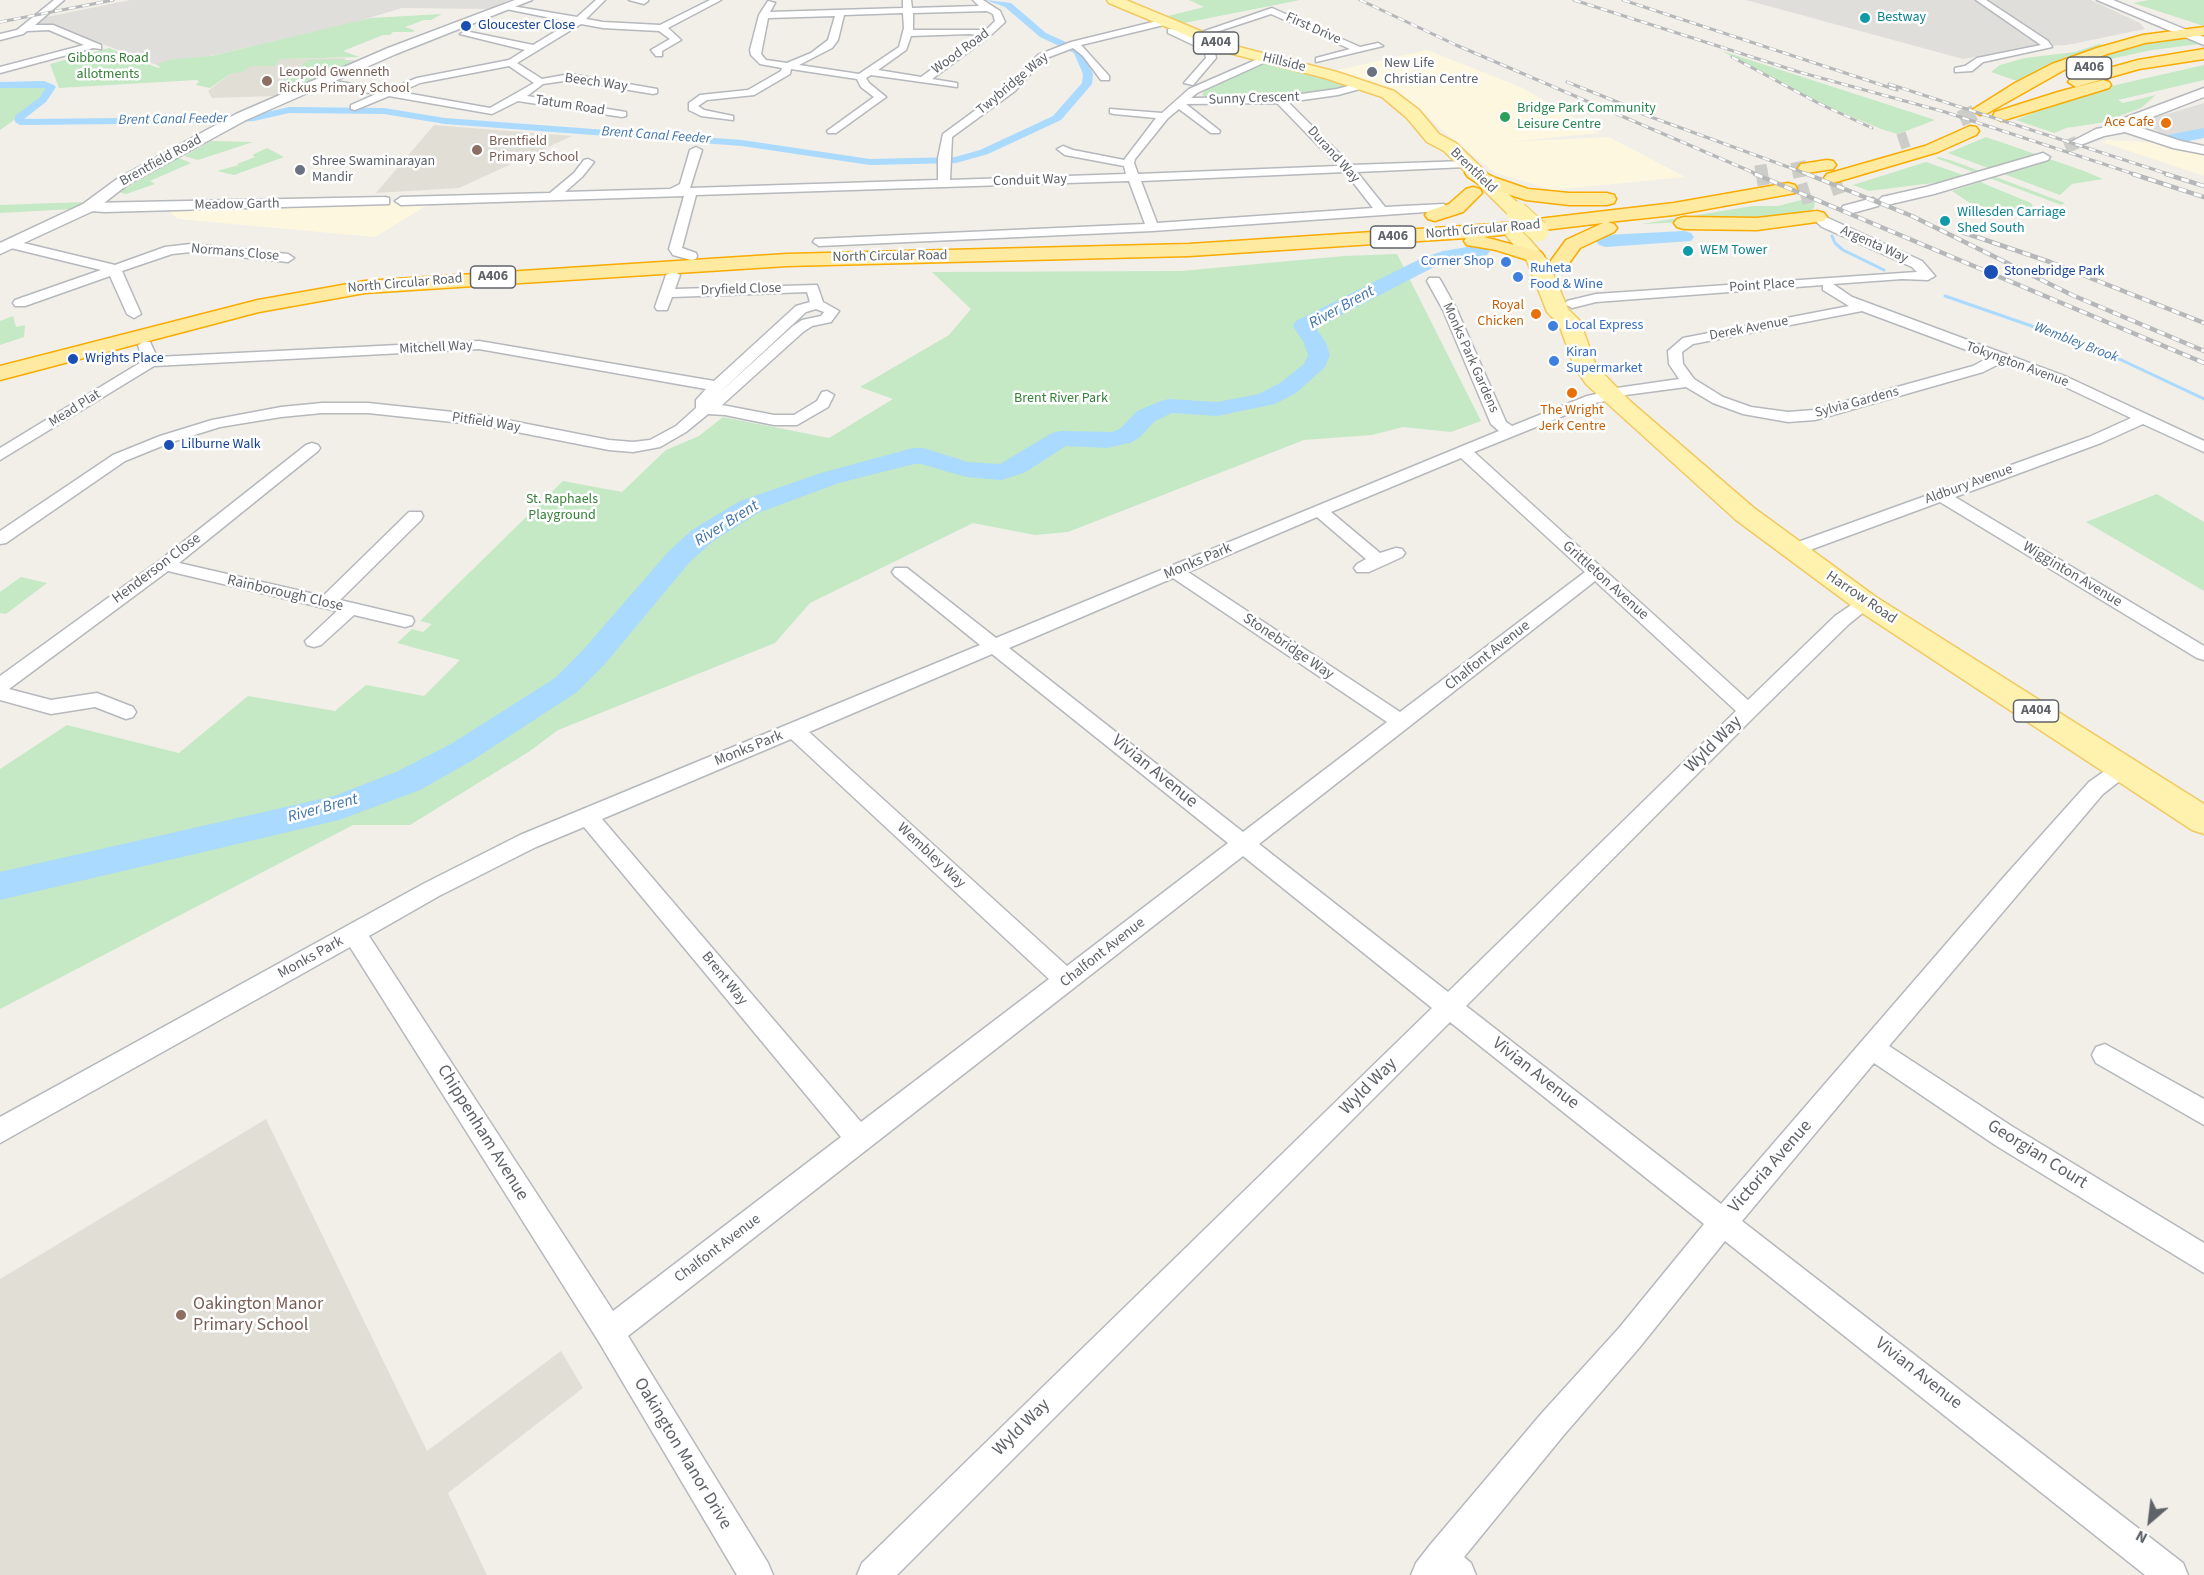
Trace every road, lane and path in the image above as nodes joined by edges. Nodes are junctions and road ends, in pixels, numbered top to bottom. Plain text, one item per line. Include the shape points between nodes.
1 (60, 0) edge
2 (526, 0) edge
3 (601, 0) edge
4 (633, 0) edge
5 (717, 0) edge
6 (773, 0) edge
7 (907, 0) edge
8 (977, 0) edge
9 (1114, 0) edge
10 (1980, 0) edge
11 (2108, 1) edge
12 (644, 2) dead end
13 (509, 7) junction
14 (989, 8) junction
15 (909, 11) junction
16 (840, 13) junction
17 (764, 15) junction
18 (2158, 20) junction
19 (578, 21) junction
20 (1168, 26) junction
21 (25, 28) junction
22 (662, 28) junction
23 (908, 33) junction
24 (988, 33) junction
25 (465, 34) dead end
26 (1198, 35) junction
27 (2199, 35) edge
28 (0, 37) edge
29 (2143, 39) junction
30 (1070, 45) junction
31 (1378, 46) dead end
32 (532, 48) junction
33 (1359, 50) junction
34 (659, 54) dead end
35 (2204, 54) edge
36 (1211, 58) junction
37 (1267, 58) junction
38 (1222, 61) dead end
39 (512, 62) junction
40 (2204, 62) edge
41 (1234, 63) dead end
42 (787, 66) junction
43 (1320, 66) junction
44 (1247, 67) junction
45 (0, 70) edge
46 (1959, 70) dead end
47 (867, 75) junction
48 (1105, 78) dead end
49 (923, 80) junction
50 (540, 82) junction
51 (1189, 83) dead end
52 (335, 84) dead end
53 (953, 85) dead end
54 (1363, 85) junction
55 (653, 91) dead end
56 (2204, 92) edge
57 (386, 93) junction
58 (519, 98) junction
59 (1280, 100) junction
60 (1179, 102) junction
61 (355, 107) dead end
62 (1114, 111) dead end
63 (622, 114) dead end
64 (1164, 116) junction
65 (729, 118) dead end
66 (1967, 123) junction
67 (2126, 128) junction
68 (832, 131) dead end
69 (1215, 131) dead end
70 (1916, 143) junction
71 (1063, 149) dead end
72 (696, 150) dead end
73 (2204, 150) edge
74 (588, 162) dead end
75 (1128, 163) junction
76 (1463, 167) junction
77 (1349, 170) junction
78 (1134, 177) junction
79 (1804, 179) junction
80 (944, 184) junction
81 (675, 191) junction
82 (692, 191) junction
83 (1630, 195) dead end
84 (553, 196) junction
85 (1607, 199) junction
86 (385, 201) dead end
87 (401, 201) dead end
88 (89, 207) junction
89 (1493, 208) junction
90 (1438, 211) junction
91 (1382, 212) junction
92 (1817, 217) junction
93 (1641, 224) junction
94 (1152, 226) junction
95 (1607, 228) junction
96 (1541, 233) junction
97 (1516, 235) junction
98 (1474, 241) junction
99 (819, 242) dead end
100 (6, 247) edge
101 (995, 250) junction
102 (683, 252) junction
103 (1534, 256) junction
104 (288, 258) dead end
105 (1560, 262) junction
106 (114, 269) junction
107 (673, 274) dead end
108 (1928, 276) joint
109 (1434, 281) dead end
110 (1828, 287) dead end
111 (669, 293) junction
112 (20, 303) dead end
113 (817, 304) junction
114 (1566, 305) junction
115 (1863, 307) junction
116 (662, 308) dead end
117 (134, 314) dead end
118 (145, 345) dead end
119 (2000, 358) junction
120 (0, 361) edge
121 (151, 362) junction
122 (0, 373) edge
123 (1689, 382) junction
124 (717, 386) junction
125 (1610, 394) junction
126 (827, 395) dead end
127 (704, 409) junction
128 (2144, 418) junction
129 (1510, 432) junction
130 (2204, 447) edge
131 (312, 448) dead end
132 (1463, 451) junction
133 (0, 455) edge
134 (1940, 495) junction
135 (1320, 512) junction
136 (415, 516) dead end
137 (0, 539) edge
138 (1793, 550) junction
139 (1396, 553) dead end
140 (165, 565) junction
141 (1174, 571) junction
142 (901, 572) dead end
143 (1596, 572) junction
144 (1866, 603) junction
145 (326, 604) junction
146 (350, 609) junction
147 (405, 621) dead end
148 (314, 642) dead end
149 (994, 647) junction
150 (2204, 654) edge
151 (0, 686) edge
152 (0, 693) edge
153 (126, 711) dead end
154 (1748, 711) junction
155 (1401, 722) junction
156 (795, 731) junction
157 (2123, 768) junction
158 (588, 817) junction
159 (2204, 821) edge
160 (1243, 844) junction
161 (355, 934) junction
162 (1067, 981) junction
163 (1450, 1008) junction
164 (1872, 1047) junction
165 (2105, 1055) dead end
166 (2204, 1113) edge
167 (0, 1131) edge
168 (860, 1140) junction
169 (1724, 1223) junction
170 (2204, 1259) edge
171 (609, 1332) junction
172 (1443, 1569) edge
173 (756, 1575) edge
174 (874, 1575) edge
175 (2171, 1575) edge

1 - 21 street
2 - 13 street, Brentfield Road
3 - 19 street
4 - 12 street
5 - 22 street
6 - 17 street
7 - 15 street
8 - 14 street, Wood Road
9 - 20 main road, Hillside / A404
10 - 46 street via 2047,47 1980,60
11 - 18 street
13 - 19 street
13 - 88 street, Brentfield Road via 383,55 237,119 118,184
14 - 15 street
14 - 24 street, Wood Road via 997,13 1000,22
15 - 16 street
15 - 23 street
16 - 17 street
16 - 42 street via 833,40 824,50
17 - 42 street, Wood Road via 756,56 763,62
18 - 27 highway
18 - 27 street
18 - 29 highway via 2159,32
19 - 22 street
19 - 32 street
20 - 26 main road, Hillside / A404
20 - 30 street, Twybridge Way
20 - 36 street via 1209,48
21 - 28 street
21 - 45 street via 50,27 97,46
22 - 34 street via 676,40 656,50
23 - 24 street
23 - 47 street via 899,52
24 - 49 street, Wood Road
25 - 32 street
26 - 33 street, First Drive via 1272,11
26 - 37 main road, Hillside / A404
27 - 29 highway
27 - 66 highway, A406 via 2028,88
29 - 66 highway via 2058,67 2021,86
30 - 48 street via 1086,54
30 - 80 street, Twybridge Way via 1041,57 1011,88 947,136
31 - 33 street, First Drive
32 - 39 street
33 - 43 street, First Drive
35 - 40 highway, A406 via 2099,74 2047,93 2001,116 2060,96
36 - 38 street
36 - 51 street
37 - 43 main road, Hillside / A404
37 - 44 street
39 - 50 street
39 - 57 street via 417,81
41 - 44 street
42 - 47 street, Wood Road
42 - 65 street via 786,72 750,93 704,97 693,105 701,113
43 - 54 main road, Brentfield / A404
44 - 60 street via 1193,91
47 - 49 street, Wood Road
47 - 68 street via 865,85 881,97
49 - 53 street, Wood Road
50 - 55 street, Beech Way via 570,77
50 - 58 street
52 - 57 street
54 - 59 street, Sunny Crescent
54 - 76 main road, Brentfield / A404 via 1395,99 1433,138 1450,147
56 - 67 street via 2124,123
57 - 58 street via 492,111
57 - 61 street
58 - 63 street, Tatum Road
59 - 60 street, Sunny Crescent
59 - 77 street, Durand Way
60 - 64 street
60 - 69 street
62 - 64 street
64 - 75 street
66 - 70 highway, A406
66 - 70 highway, A406
67 - 73 street
67 - 92 street via 2101,132 1929,191
70 - 79 highway, A406
71 - 75 street
72 - 81 street via 685,186
74 - 84 street
75 - 78 street
76 - 77 street, Conduit Way
76 - 85 highway via 1489,182 1526,194
76 - 89 main road, Brentfield / A404
76 - 89 main road, Brentfield / A404
77 - 78 street, Conduit Way
77 - 91 street, Durand Way
78 - 80 street, Conduit Way
78 - 94 street
79 - 93 highway, A406 via 1730,211
79 - 101 highway, North Circular Road / A406 via 1487,221
80 - 82 street, Conduit Way
81 - 82 street
81 - 84 street
82 - 102 street
83 - 85 highway
84 - 87 street
85 - 89 highway
86 - 88 street, Meadow Garth
88 - 100 street, Brentfield Road
89 - 90 highway
89 - 96 main road, Harrow Road / A404, bridge
89 - 97 main road, Harrow Road / A404
90 - 91 street
90 - 101 highway via 1268,228 1061,237
91 - 94 street
92 - 93 highway via 1757,224
92 - 108 street, Argenta Way via 1917,264
93 - 95 highway, A406
94 - 99 street
95 - 96 highway, A406
95 - 105 highway, A406 via 1573,244
96 - 97 highway, A406
96 - 105 main road, Harrow Road / A404
97 - 98 highway
97 - 103 main road, Harrow Road / A404
98 - 101 highway via 1170,260 1077,261
98 - 103 highway
100 - 106 street
101 - 102 highway, North Circular Road / A406
101 - 122 highway, North Circular Road / A406 via 365,287 258,306
102 - 120 highway, North Circular Road / A406 via 341,281 237,301
103 - 114 main road, Harrow Road / A404
104 - 106 street, Normans Close via 191,248 170,250
105 - 114 main road, Harrow Road / A404
106 - 112 street, Normans Close
106 - 117 street
107 - 111 street
108 - 114 street, Point Place via 1596,298
109 - 129 street, Monks Park Gardens via 1499,424
110 - 115 street, Tokyngton Avenue
111 - 113 street, Dryfield Close via 812,288
111 - 116 street
113 - 124 street, Pitfield Way via 801,309
113 - 127 street via 832,311 830,316 798,329 720,400
114 - 125 main road, Harrow Road / A404 via 1585,366
115 - 119 street, Tokyngton Avenue
115 - 123 street, Derek Avenue via 1682,344 1674,355 1681,374
118 - 121 street
119 - 123 street, Sylvia Gardens via 1978,369 1808,416 1777,416 1731,406
119 - 128 street, Tokyngton Avenue via 2062,380
121 - 124 street, Mitchell Way via 479,345
121 - 133 street, Mead Plat
123 - 125 street
124 - 127 street, Pitfield Way via 704,400
125 - 129 street, Monks Park
125 - 138 main road, Harrow Road / A404 via 1745,514
126 - 127 street via 823,404 797,420
127 - 137 street, Pitfield Way via 681,429 654,444 633,447 482,420 368,408 281,412 217,423 119,459
128 - 130 street, Tokyngton Avenue
128 - 134 street, Aldbury Avenue via 2095,440
129 - 132 street, Monks Park
131 - 140 street, Henderson Close
132 - 135 street, Monks Park
132 - 143 street, Grittleton Avenue
134 - 138 street, Aldbury Avenue
134 - 150 street, Wigginton Avenue
135 - 139 street via 1370,564
135 - 141 street, Monks Park
136 - 145 street
138 - 144 main road, Harrow Road / A404
140 - 145 street, Rainborough Close
140 - 151 street, Henderson Close
141 - 149 street, Monks Park
141 - 155 street, Stonebridge Way
142 - 149 street, Vivian Avenue
143 - 154 street, Grittleton Avenue
143 - 155 street, Chalfont Avenue
144 - 154 street, Wyld Way via 1842,620
144 - 157 main road, Harrow Road / A404
145 - 146 street, Rainborough Close
146 - 147 street, Rainborough Close
146 - 148 street
149 - 156 street, Monks Park
149 - 160 street, Vivian Avenue
152 - 153 street via 51,707 97,700
154 - 163 street, Wyld Way
155 - 160 street, Chalfont Avenue
156 - 158 street, Monks Park
156 - 162 street, Wembley Way
157 - 159 main road, Harrow Road / A404
157 - 164 street, Victoria Avenue via 2096,788
158 - 161 street, Monks Park via 478,866
158 - 168 street, Brent Way
160 - 162 street, Chalfont Avenue
160 - 163 street, Vivian Avenue
161 - 167 street, Monks Park
161 - 171 street, Chippenham Avenue
162 - 168 street, Chalfont Avenue
163 - 169 street, Vivian Avenue
163 - 174 street, Wyld Way
164 - 169 street, Victoria Avenue
164 - 170 street, Georgian Court via 2004,1136
165 - 166 street
168 - 171 street, Chalfont Avenue
169 - 172 street, Victoria Avenue
169 - 175 street, Vivian Avenue
171 - 173 street, Oakington Manor Drive

